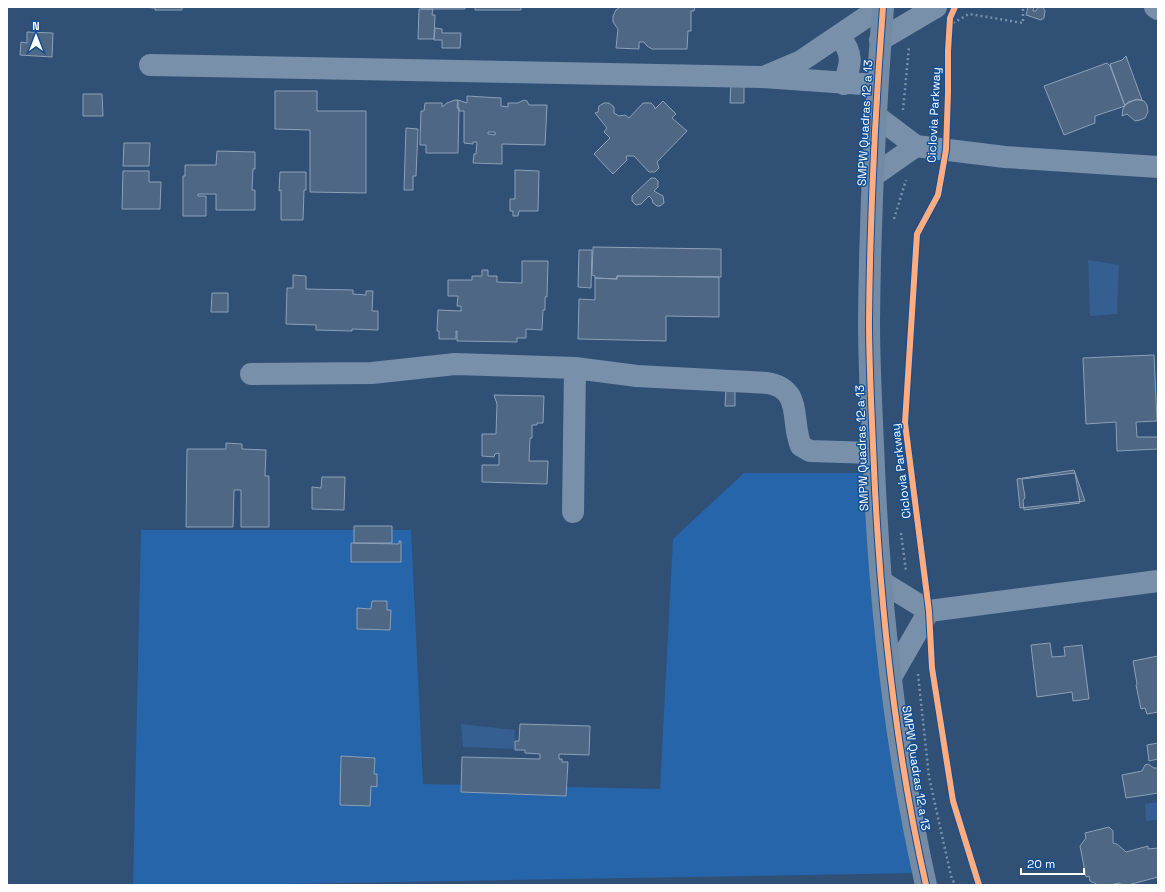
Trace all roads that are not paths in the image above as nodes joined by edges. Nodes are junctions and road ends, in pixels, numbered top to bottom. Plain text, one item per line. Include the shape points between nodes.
1 (882, 7) edge
2 (1155, 7) edge
3 (1158, 9) edge
4 (946, 20) edge
5 (838, 36) junction
6 (880, 40) junction
7 (819, 49) junction
8 (150, 65) dead end
9 (761, 77) junction
10 (839, 83) junction
11 (877, 85) junction
12 (876, 116) junction
13 (914, 147) junction
14 (1158, 167) edge
15 (873, 176) junction
16 (575, 368) junction
17 (251, 374) dead end
18 (873, 453) junction
19 (573, 512) dead end
20 (1158, 581) edge
21 (882, 582) junction
22 (929, 611) junction
23 (891, 677) junction
24 (927, 884) edge

1 - 5 street
1 - 6 street, SMPW Quadras 12 a 13
2 - 3 street
4 - 6 street
5 - 7 street
5 - 10 street via 850,52 849,69
6 - 11 street, SMPW Quadras 12 a 13
7 - 9 street via 789,67
7 - 10 street via 822,68
8 - 9 street
9 - 10 street
10 - 11 street
11 - 12 street, SMPW Quadras 12 a 13
12 - 13 street
12 - 15 street, SMPW Quadras 12 a 13
13 - 14 street via 1005,157
13 - 15 street
15 - 18 street, SMPW Quadras 12 a 13 via 869,325
16 - 17 street via 455,364 372,373
16 - 18 street via 637,376 775,384 788,393 793,402 801,446 810,451
16 - 19 street
18 - 21 street, SMPW Quadras 12 a 13
20 - 22 street
21 - 22 street
21 - 23 street, SMPW Quadras 12 a 13
22 - 23 street
23 - 24 street, SMPW Quadras 12 a 13 via 911,812

